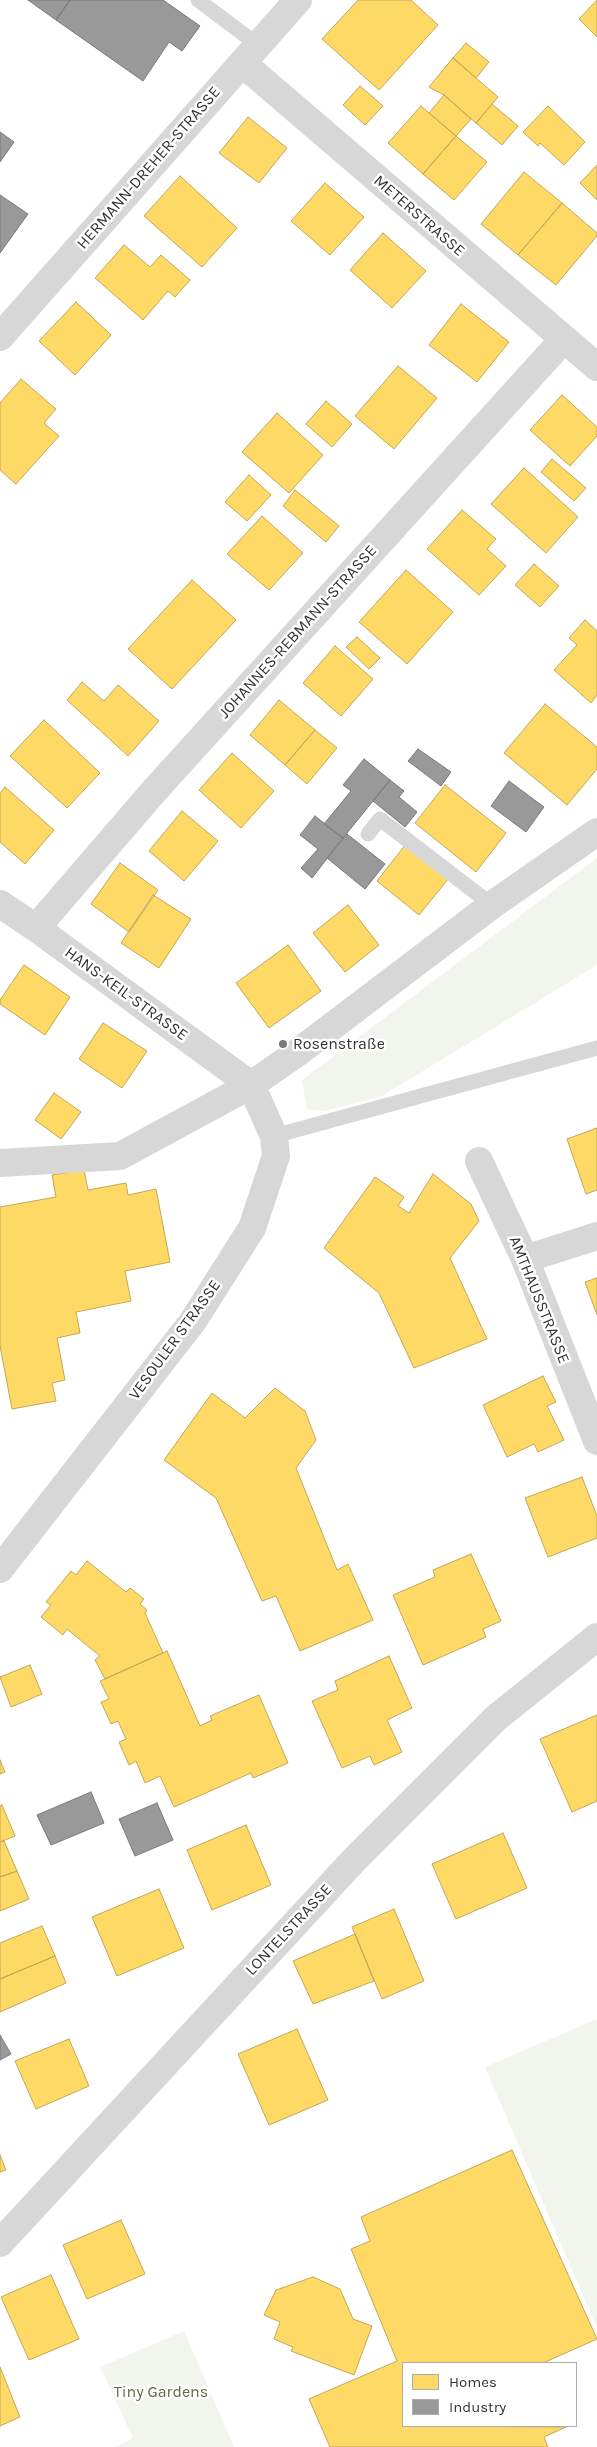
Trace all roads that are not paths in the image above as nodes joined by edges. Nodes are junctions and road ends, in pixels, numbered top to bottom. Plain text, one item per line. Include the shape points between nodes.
1 (198, 0) edge
2 (298, 0) edge
3 (250, 54) junction
4 (0, 337) edge
5 (564, 340) junction
6 (597, 367) edge
7 (597, 832) edge
8 (368, 834) dead end
9 (0, 904) edge
10 (492, 905) junction
11 (36, 928) junction
12 (597, 1048) edge
13 (252, 1085) junction
14 (274, 1136) junction
15 (479, 1161) dead end
16 (0, 1163) edge
17 (597, 1236) edge
18 (525, 1259) junction
19 (597, 1441) edge
20 (0, 1569) edge
21 (597, 1637) edge
22 (0, 2243) edge

1 - 3 lane
2 - 3 street, HERMANN-DREHER-STRASSE
3 - 4 street, HERMANN-DREHER-STRASSE
3 - 5 street, METERSTRASSE
5 - 6 street, METERSTRASSE
5 - 11 street, JOHANNES-REBMANN-STRASSE via 154,791
7 - 10 street
8 - 10 lane via 380,819
9 - 11 street, HANS-KEIL-STRASSE
10 - 13 street
11 - 13 street, HANS-KEIL-STRASSE
12 - 14 lane
13 - 14 street, VESOULER STRASSE
13 - 16 street via 120,1156
14 - 20 street, VESOULER STRASSE via 276,1156 252,1228 194,1321
15 - 18 street, AMTHAUSSTRASSE
17 - 18 street
18 - 19 street, AMTHAUSSTRASSE
21 - 22 street, LONTELSTRASSE via 496,1718 354,1860

